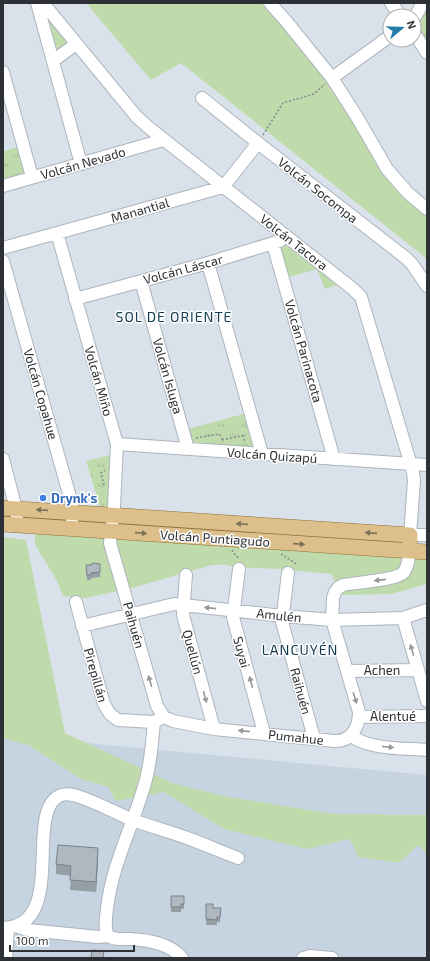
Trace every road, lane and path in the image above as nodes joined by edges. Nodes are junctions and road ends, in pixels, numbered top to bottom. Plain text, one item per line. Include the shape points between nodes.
1 (37, 3) edge
2 (43, 3) edge
3 (270, 3) edge
4 (382, 42) edge
5 (76, 44) junction
6 (53, 61) junction
7 (3, 72) edge
8 (332, 78) junction
9 (202, 98) dead end
10 (163, 140) junction
11 (258, 144) junction
12 (81, 164) junction
13 (32, 177) junction
14 (3, 186) edge
15 (223, 186) junction
16 (427, 209) edge
17 (57, 233) junction
18 (290, 238) junction
19 (273, 244) junction
20 (3, 248) edge
21 (3, 261) edge
22 (208, 263) junction
23 (142, 280) junction
24 (427, 286) edge
25 (75, 299) junction
26 (256, 432) junction
27 (117, 444) junction
28 (187, 444) junction
29 (222, 446) junction
30 (262, 454) junction
31 (3, 459) edge
32 (334, 459) junction
33 (410, 464) junction
34 (427, 465) edge
35 (10, 508) edge
36 (73, 512) junction
37 (113, 515) junction
38 (10, 524) edge
39 (270, 526) junction
40 (72, 529) junction
41 (111, 532) junction
42 (410, 535) junction
43 (427, 536) edge
44 (269, 542) junction
45 (231, 547) dead end
46 (409, 551) junction
47 (427, 552) edge
48 (239, 569) joint
49 (288, 573) dead end
50 (186, 574) dead end
51 (76, 602) dead end
52 (183, 605) junction
53 (233, 610) junction
54 (427, 610) edge
55 (131, 614) junction
56 (283, 616) junction
57 (403, 618) junction
58 (332, 620) junction
59 (82, 626) junction
60 (418, 670) junction
61 (347, 671) junction
62 (427, 701) edge
63 (359, 716) junction
64 (427, 716) edge
65 (159, 720) junction
66 (214, 728) junction
67 (264, 733) junction
68 (351, 736) junction
69 (314, 738) junction
70 (427, 750) edge
71 (133, 820) junction
72 (238, 858) dead end
73 (8, 927) edge
74 (108, 936) junction
75 (6, 958) edge
76 (182, 958) edge
77 (303, 958) edge
78 (332, 958) edge

1 - 6 street
2 - 5 street, Volcán Tacora
3 - 8 street
4 - 8 street
5 - 6 street
5 - 10 street, Volcán Tacora via 136,116
6 - 12 street
7 - 13 street
8 - 11 path via 314,94 283,104
8 - 16 street via 387,169 408,193
9 - 11 street, Volcán Socompa
10 - 12 street, Volcán Nevado
10 - 15 street, Volcán Tacora
11 - 15 street
11 - 24 street, Volcán Socompa via 406,258
12 - 13 street, Volcán Nevado
13 - 14 street, Volcán Nevado
15 - 17 street, Manantial
15 - 18 street, Volcán Tacora
17 - 20 street, Manantial
17 - 25 street, Volcán Miño
18 - 19 street, Volcán Láscar
18 - 33 street, Volcán Tacora via 361,296
19 - 22 street, Volcán Láscar
19 - 32 street, Volcán Parinacota
21 - 36 street, Volcán Copahue
22 - 23 street, Volcán Láscar
22 - 26 street
23 - 25 street, Volcán Láscar
23 - 28 street, Volcán Isluga
25 - 27 street, Volcán Miño
26 - 29 path
26 - 30 street
27 - 28 street, Volcán Quizapú
27 - 37 street, Volcán Miño
28 - 29 street, Volcán Quizapú
28 - 29 path via 219,434
29 - 30 street, Volcán Quizapú
30 - 32 street, Volcán Quizapú
31 - 35 street
32 - 33 street, Volcán Quizapú
33 - 34 street, Volcán Quizapú
33 - 42 street, Volcán Tacora via 414,481
36 -> 35 main road, Volcán Puntiagudo
35 - 38 street
36 - 37 main road, Volcán Puntiagudo
36 - 40 street, Volcán Copahue
39 -> 37 main road, Volcán Puntiagudo
37 - 41 street, Volcán Miño
38 - 40 main road, Volcán Puntiagudo
42 -> 39 main road, Volcán Puntiagudo
39 - 44 main road
40 - 41 main road, Volcán Puntiagudo
41 -> 44 main road, Volcán Puntiagudo
41 - 55 street, Paihuén via 111,548
42 - 43 street, Volcán Puntiagudo
42 - 46 main road, Volcán Tacora
44 -> 46 main road, Volcán Puntiagudo
45 - 48 path via 233,553 242,561
46 - 47 main road, Volcán Puntiagudo
46 -> 58 street via 407,566 399,576 338,588 333,598
48 - 53 street, Suyai
49 - 56 street, Raihuén
50 - 52 street, Quellún
51 - 59 street, Pirepillán
53 -> 52 street, Amulén
52 - 55 street, Amulén via 174,604
52 -> 66 street, Quellún via 183,615
53 - 56 street, Amulén
67 -> 53 street, Suyai
54 - 57 street, Amulén
55 - 59 street
65 -> 55 street, Paihuén
56 - 58 street, Amulén
56 - 69 street, Raihuén via 282,622
57 - 58 street, Amulén
60 -> 57 street
58 - 61 street
59 - 65 street, Pirepillán via 104,704 110,714 118,720
60 - 61 street, Achen
60 - 62 street
61 -> 63 street
63 - 64 street, Alentué
63 - 68 street via 357,727
65 - 66 street, Pumahue
65 - 71 street via 146,783
67 -> 66 street, Pumahue
67 - 69 street, Pumahue
68 - 69 street, Pumahue via 338,741
68 -> 70 street via 373,745
71 - 72 street
71 - 73 street via 76,796 62,795 54,799 46,817 37,903 33,912 22,922
71 - 74 street via 112,878 106,916
73 - 74 street
73 - 75 street
74 - 76 street via 155,942 168,947
77 - 78 street

